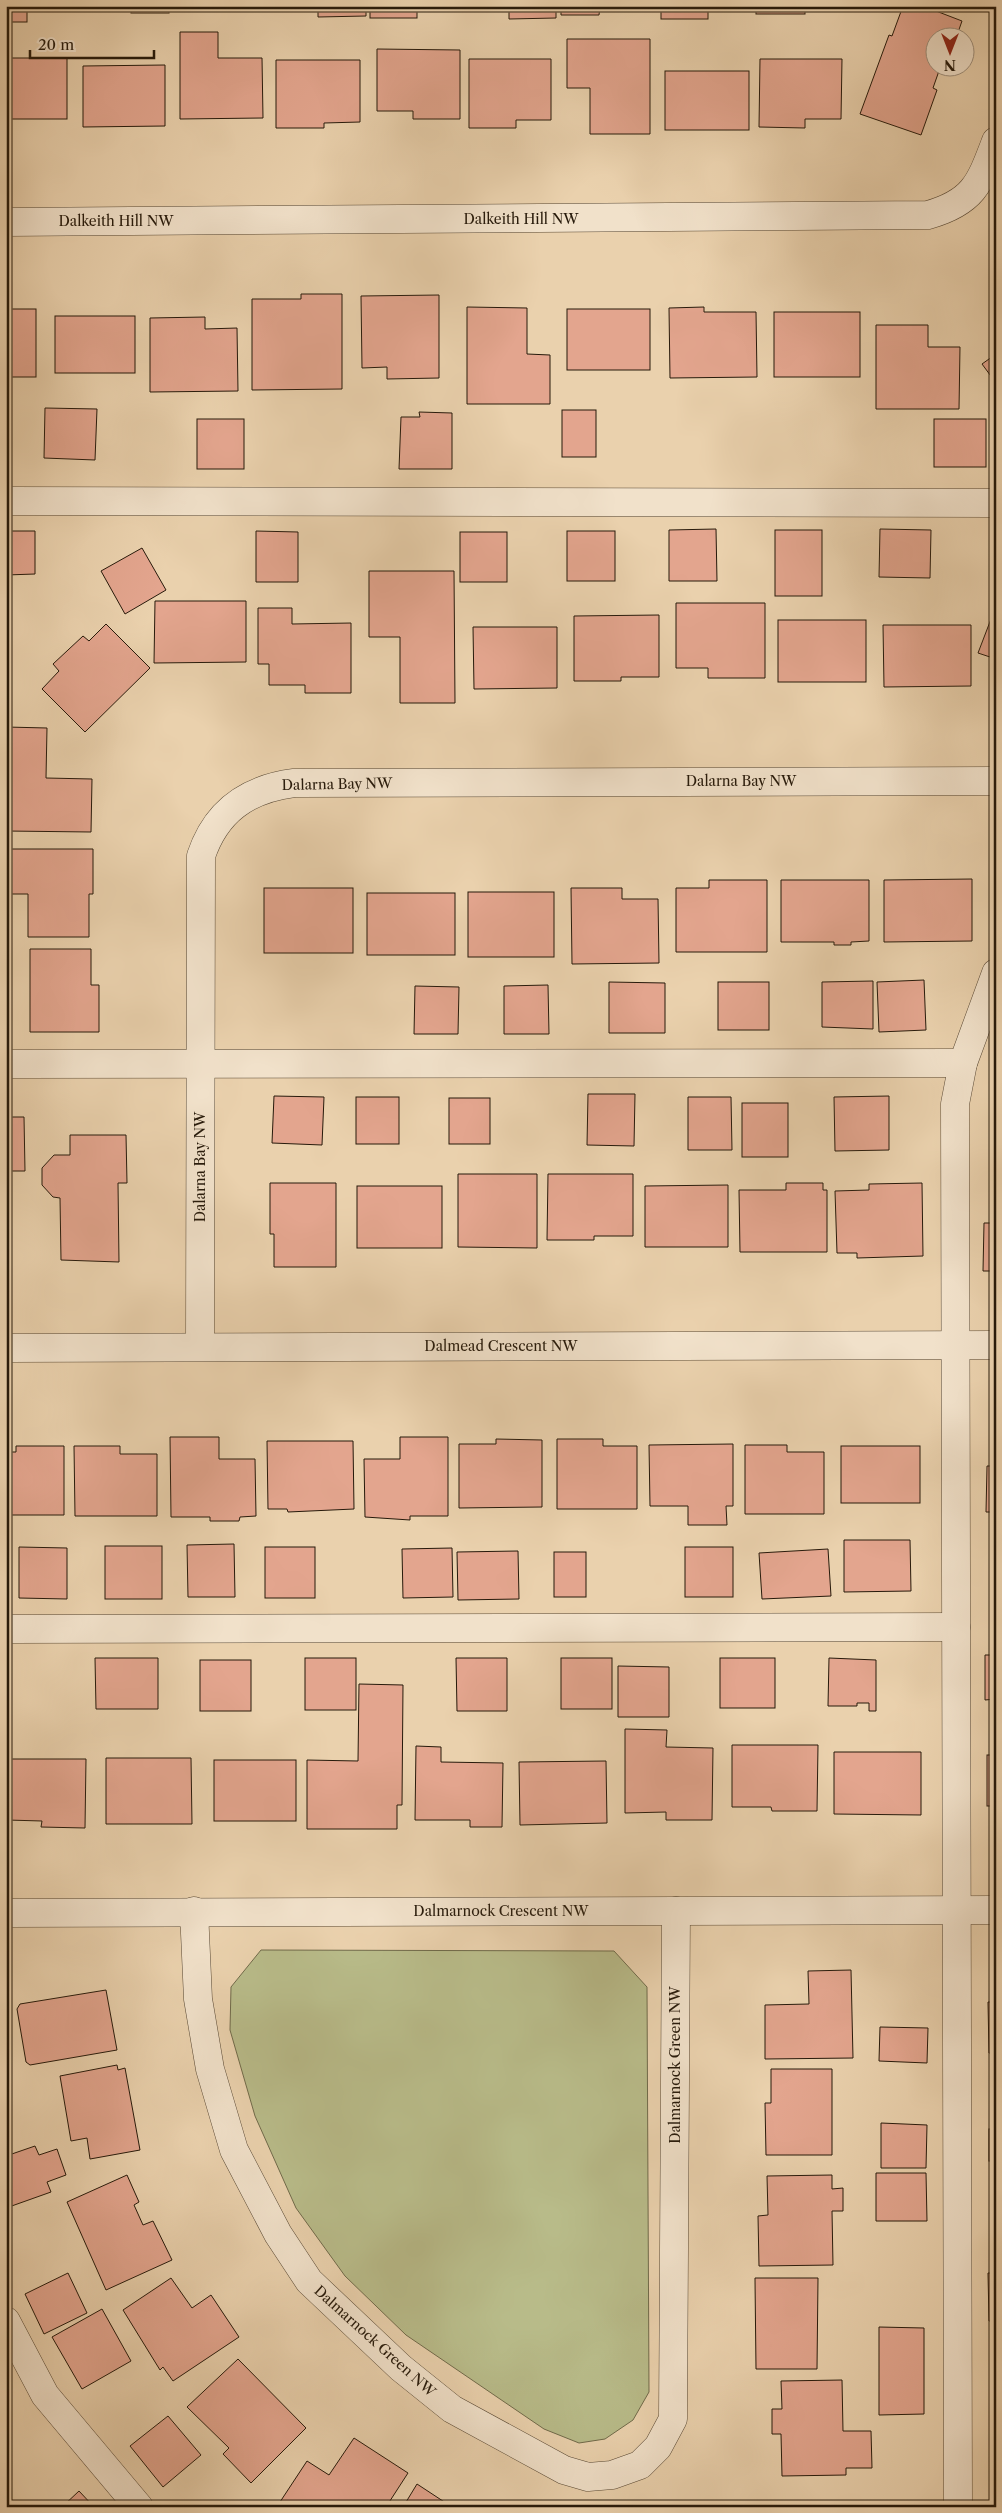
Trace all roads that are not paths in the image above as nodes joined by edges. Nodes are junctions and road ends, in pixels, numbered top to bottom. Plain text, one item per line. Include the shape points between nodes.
1 (996, 141) edge
2 (6, 222) edge
3 (6, 501) edge
4 (996, 503) edge
5 (996, 781) edge
6 (996, 974) edge
7 (963, 1063) junction
8 (6, 1064) edge
9 (200, 1065) junction
10 (956, 1345) junction
11 (996, 1345) edge
12 (200, 1346) junction
13 (6, 1348) edge
14 (956, 1627) junction
15 (6, 1629) edge
16 (956, 1910) junction
17 (996, 1910) edge
18 (194, 1911) junction
19 (676, 1911) junction
20 (6, 1912) edge
21 (6, 2321) edge
22 (139, 2507) edge
23 (958, 2507) edge

1 - 2 street, Dalkeith Hill NW via 975,188 965,200 928,216
3 - 4 street
5 - 9 street, Dalarna Bay NW via 294,783 270,786 245,798 221,817 207,837 201,856
6 - 7 street
7 - 9 street
7 - 10 street via 955,1104
8 - 9 street
9 - 12 street, Dalarna Bay NW
10 - 11 street, Dalmead Crescent NW
10 - 12 street, Dalmead Crescent NW
10 - 14 street
12 - 13 street, Dalmead Crescent NW
14 - 15 street
14 - 16 street
16 - 17 street, Dalmarnock Crescent NW
16 - 19 street, Dalmarnock Crescent NW
16 - 23 street
18 - 19 street, Dalmarnock Crescent NW
18 - 19 street, Dalmarnock Green NW via 198,1999 210,2069 234,2150 278,2234 309,2281 401,2368 452,2409 564,2470 588,2477 612,2475 640,2465 658,2447 673,2419
18 - 20 street, Dalmarnock Crescent NW
21 - 22 street via 45,2395

